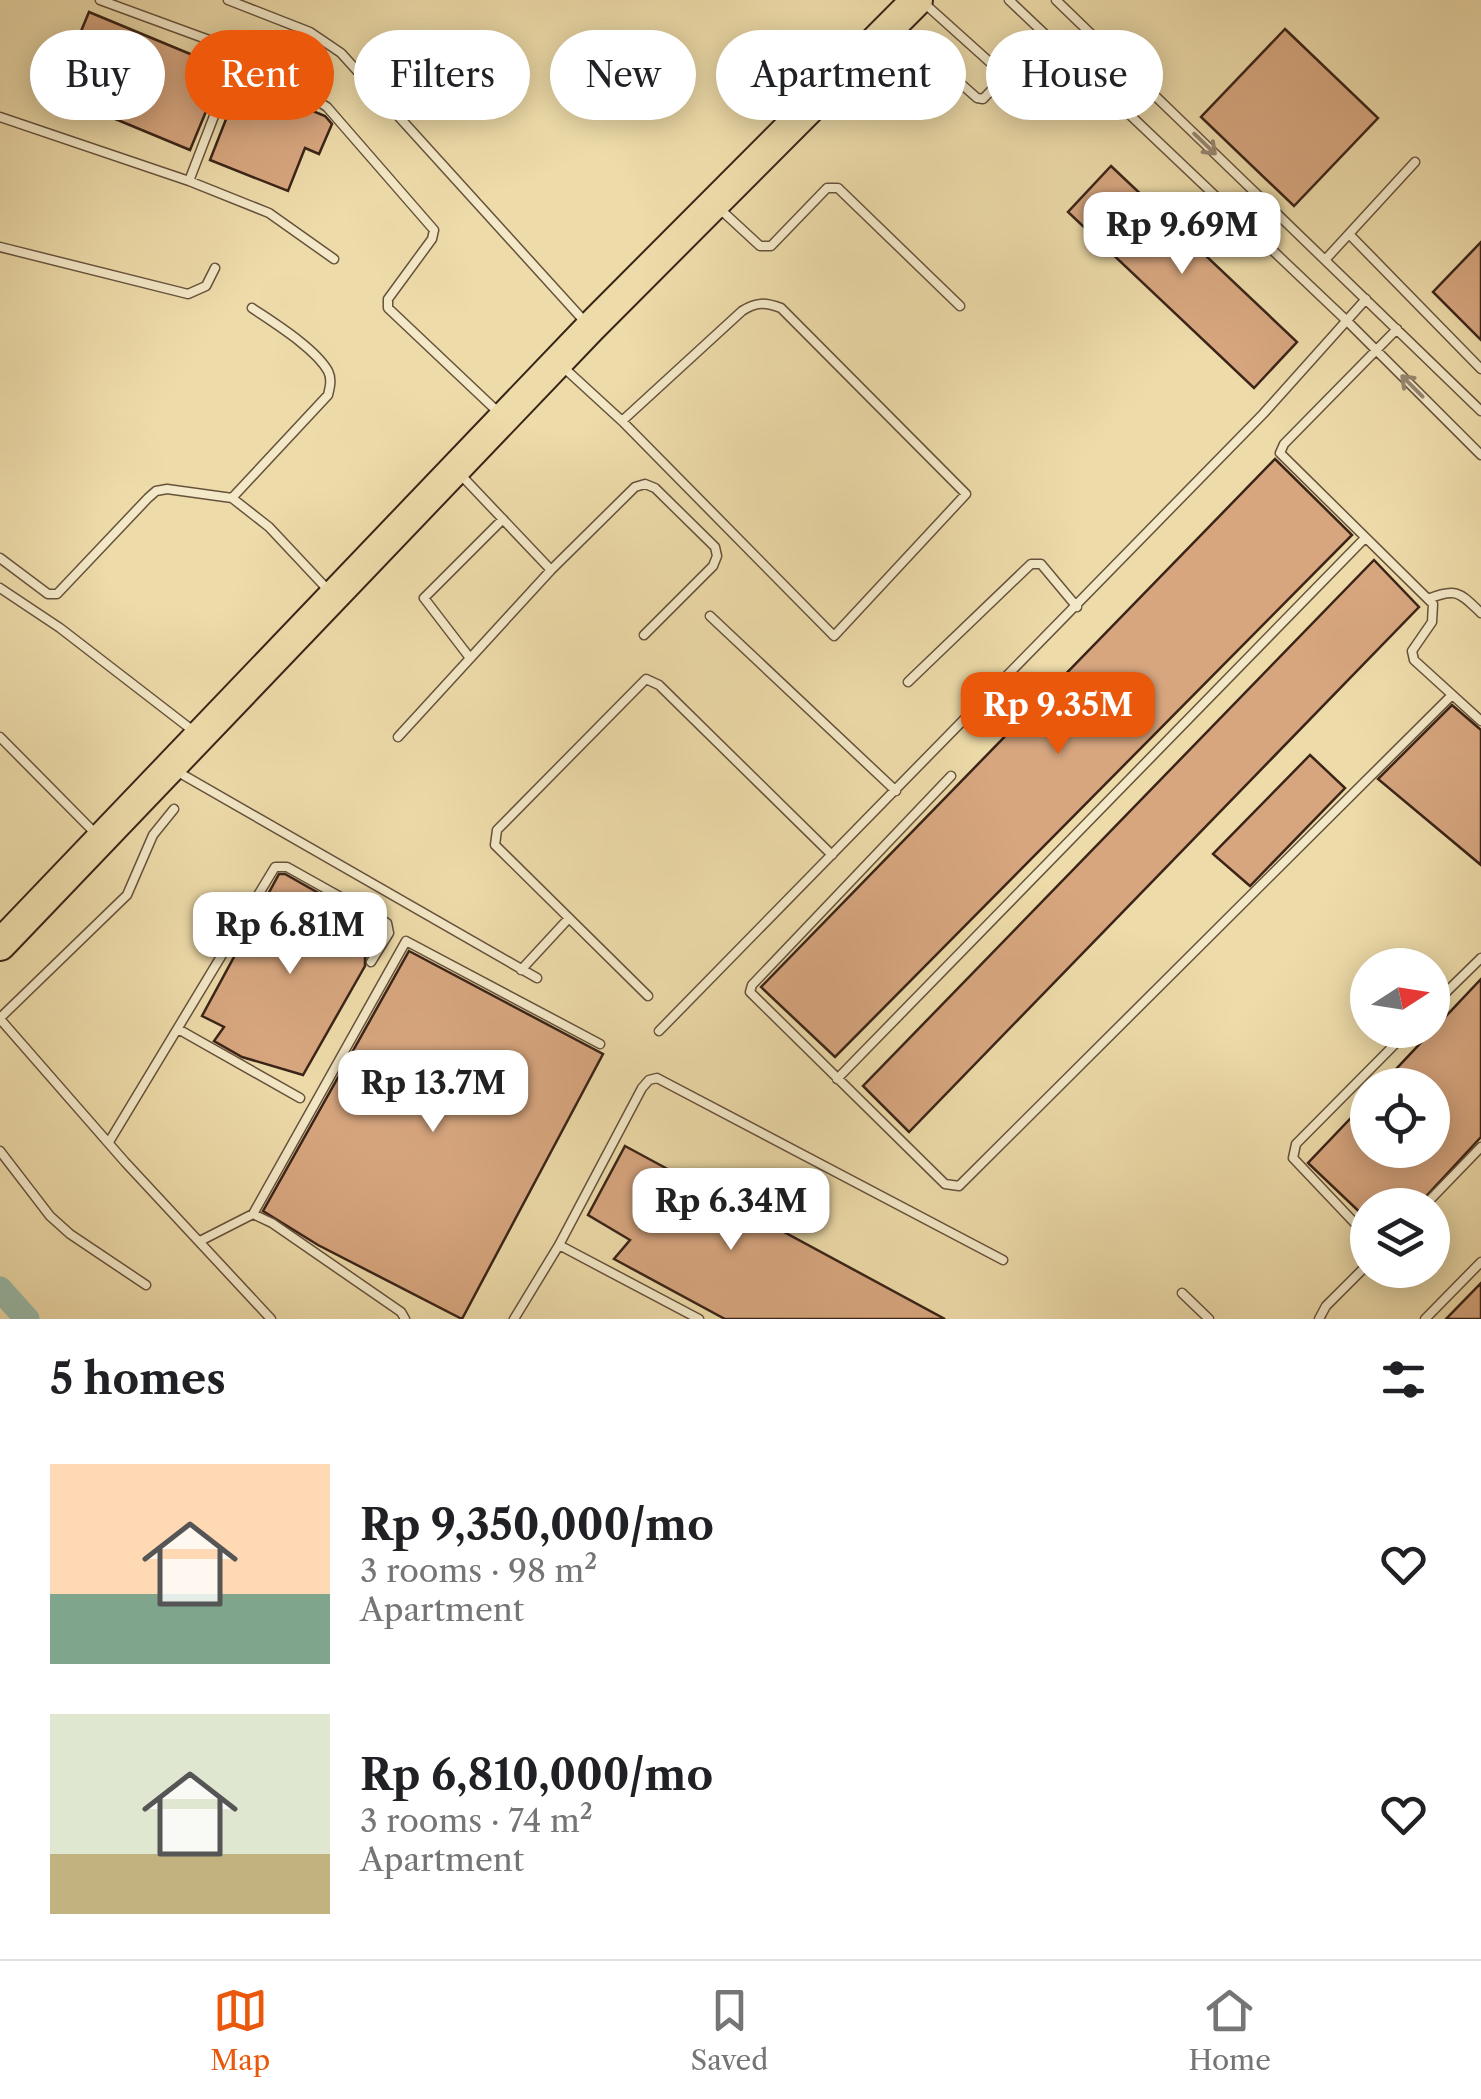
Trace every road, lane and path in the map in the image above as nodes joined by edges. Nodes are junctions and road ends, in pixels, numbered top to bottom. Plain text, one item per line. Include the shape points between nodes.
1 (100, 0) edge
2 (228, 0) edge
3 (919, 0) edge
4 (1009, 0) edge
5 (1056, 0) edge
6 (893, 24) junction
7 (185, 31) edge
8 (334, 116) edge
9 (0, 117) edge
10 (213, 120) edge
11 (1415, 162) dead end
12 (190, 181) junction
13 (714, 204) junction
14 (1349, 234) junction
15 (0, 247) edge
16 (334, 259) dead end
17 (1325, 260) junction
18 (215, 268) dead end
19 (1366, 299) junction
20 (960, 306) dead end
21 (252, 308) dead end
22 (1347, 320) junction
23 (590, 328) junction
24 (1397, 330) junction
25 (1377, 352) junction
26 (558, 362) junction
27 (1481, 369) edge
28 (1481, 411) edge
29 (504, 418) junction
30 (622, 421) junction
31 (1481, 455) edge
32 (455, 470) junction
33 (232, 498) junction
34 (503, 519) junction
35 (1365, 538) junction
36 (0, 558) edge
37 (551, 570) junction
38 (323, 584) junction
39 (0, 588) edge
40 (1428, 599) junction
41 (1077, 606) junction
42 (1481, 613) edge
43 (710, 616) dead end
44 (644, 635) dead end
45 (470, 658) junction
46 (908, 682) dead end
47 (1452, 695) junction
48 (1481, 721) edge
49 (199, 736) junction
50 (0, 737) edge
51 (398, 737) dead end
52 (170, 767) junction
53 (952, 776) dead end
54 (896, 791) junction
55 (174, 809) dead end
56 (101, 838) junction
57 (832, 855) junction
58 (569, 918) junction
59 (0, 946) edge
60 (1481, 958) edge
61 (371, 962) dead end
62 (521, 970) junction
63 (537, 978) dead end
64 (1450, 988) edge
65 (648, 996) dead end
66 (0, 1019) edge
67 (178, 1029) junction
68 (659, 1031) dead end
69 (600, 1044) dead end
70 (1391, 1048) edge
71 (837, 1080) junction
72 (300, 1098) dead end
73 (109, 1142) junction
74 (1481, 1148) edge
75 (0, 1151) edge
76 (1442, 1188) edge
77 (253, 1214) junction
78 (1350, 1218) edge
79 (200, 1241) junction
80 (559, 1245) junction
81 (1003, 1260) dead end
82 (1481, 1262) edge
83 (1350, 1282) edge
84 (146, 1284) dead end
85 (1182, 1293) dead end
86 (271, 1319) edge
87 (404, 1319) edge
88 (514, 1319) edge
89 (700, 1319) edge
90 (1208, 1319) edge
91 (1319, 1319) edge
92 (1425, 1319) edge

1 - 7 lane
2 - 23 lane via 310,32 342,53
3 - 6 highway
3 - 6 lane via 1002,74 983,99
4 - 22 lane
5 -> 17 lane
6 - 13 highway
8 - 29 lane via 432,226 432,239 388,308
9 - 12 lane
10 - 12 lane
11 - 14 lane
12 - 16 lane via 268,213
13 - 20 lane via 766,247 826,188 838,188
13 - 23 highway
14 - 17 lane
14 - 27 lane
15 - 18 lane via 188,294 206,286
17 - 19 lane
19 - 22 lane
19 - 24 lane
21 - 33 lane via 327,370 330,386
22 - 25 lane
22 - 41 lane
23 - 26 highway
24 - 25 lane
24 - 28 lane
31 -> 25 lane
25 - 35 lane via 1280,453
26 - 29 highway
26 - 30 lane
29 - 32 highway
30 - 30 lane via 834,636 966,494 771,304 742,311
32 - 34 lane
32 - 38 highway
33 - 36 lane via 156,492 53,595
33 - 38 lane
34 - 37 lane
34 - 45 lane via 424,598
35 - 40 lane
35 - 71 lane
37 - 44 lane via 635,487 655,488 716,547 717,556
37 - 45 lane
38 - 49 highway
39 - 49 lane
40 - 42 lane via 1448,590
40 - 47 lane via 1434,615 1412,655
41 - 46 lane via 1041,564 1031,564
41 - 54 lane
43 - 54 lane
45 - 51 lane
47 - 48 lane
47 - 71 lane via 959,1186 945,1184
49 - 52 highway
50 - 56 lane
52 - 56 highway
52 - 62 lane
53 - 71 lane via 752,985 754,1000
54 - 57 lane
55 - 66 lane via 153,835 127,895
56 - 59 highway
57 - 58 lane via 649,678 494,838
57 - 68 lane
58 - 62 lane
58 - 65 lane
60 - 64 lane
61 - 67 lane via 388,923 280,866
62 - 63 lane
66 - 73 lane
67 - 72 lane
67 - 73 lane
69 - 77 lane via 406,940
70 - 78 lane via 1296,1144 1293,1158
73 - 79 lane
74 - 76 lane
75 - 84 lane via 50,1216
77 - 79 lane
77 - 87 lane
79 - 86 lane
80 - 81 lane via 642,1088 657,1078
80 - 88 lane
80 - 89 lane
82 - 92 lane
83 - 91 lane
85 - 90 lane

